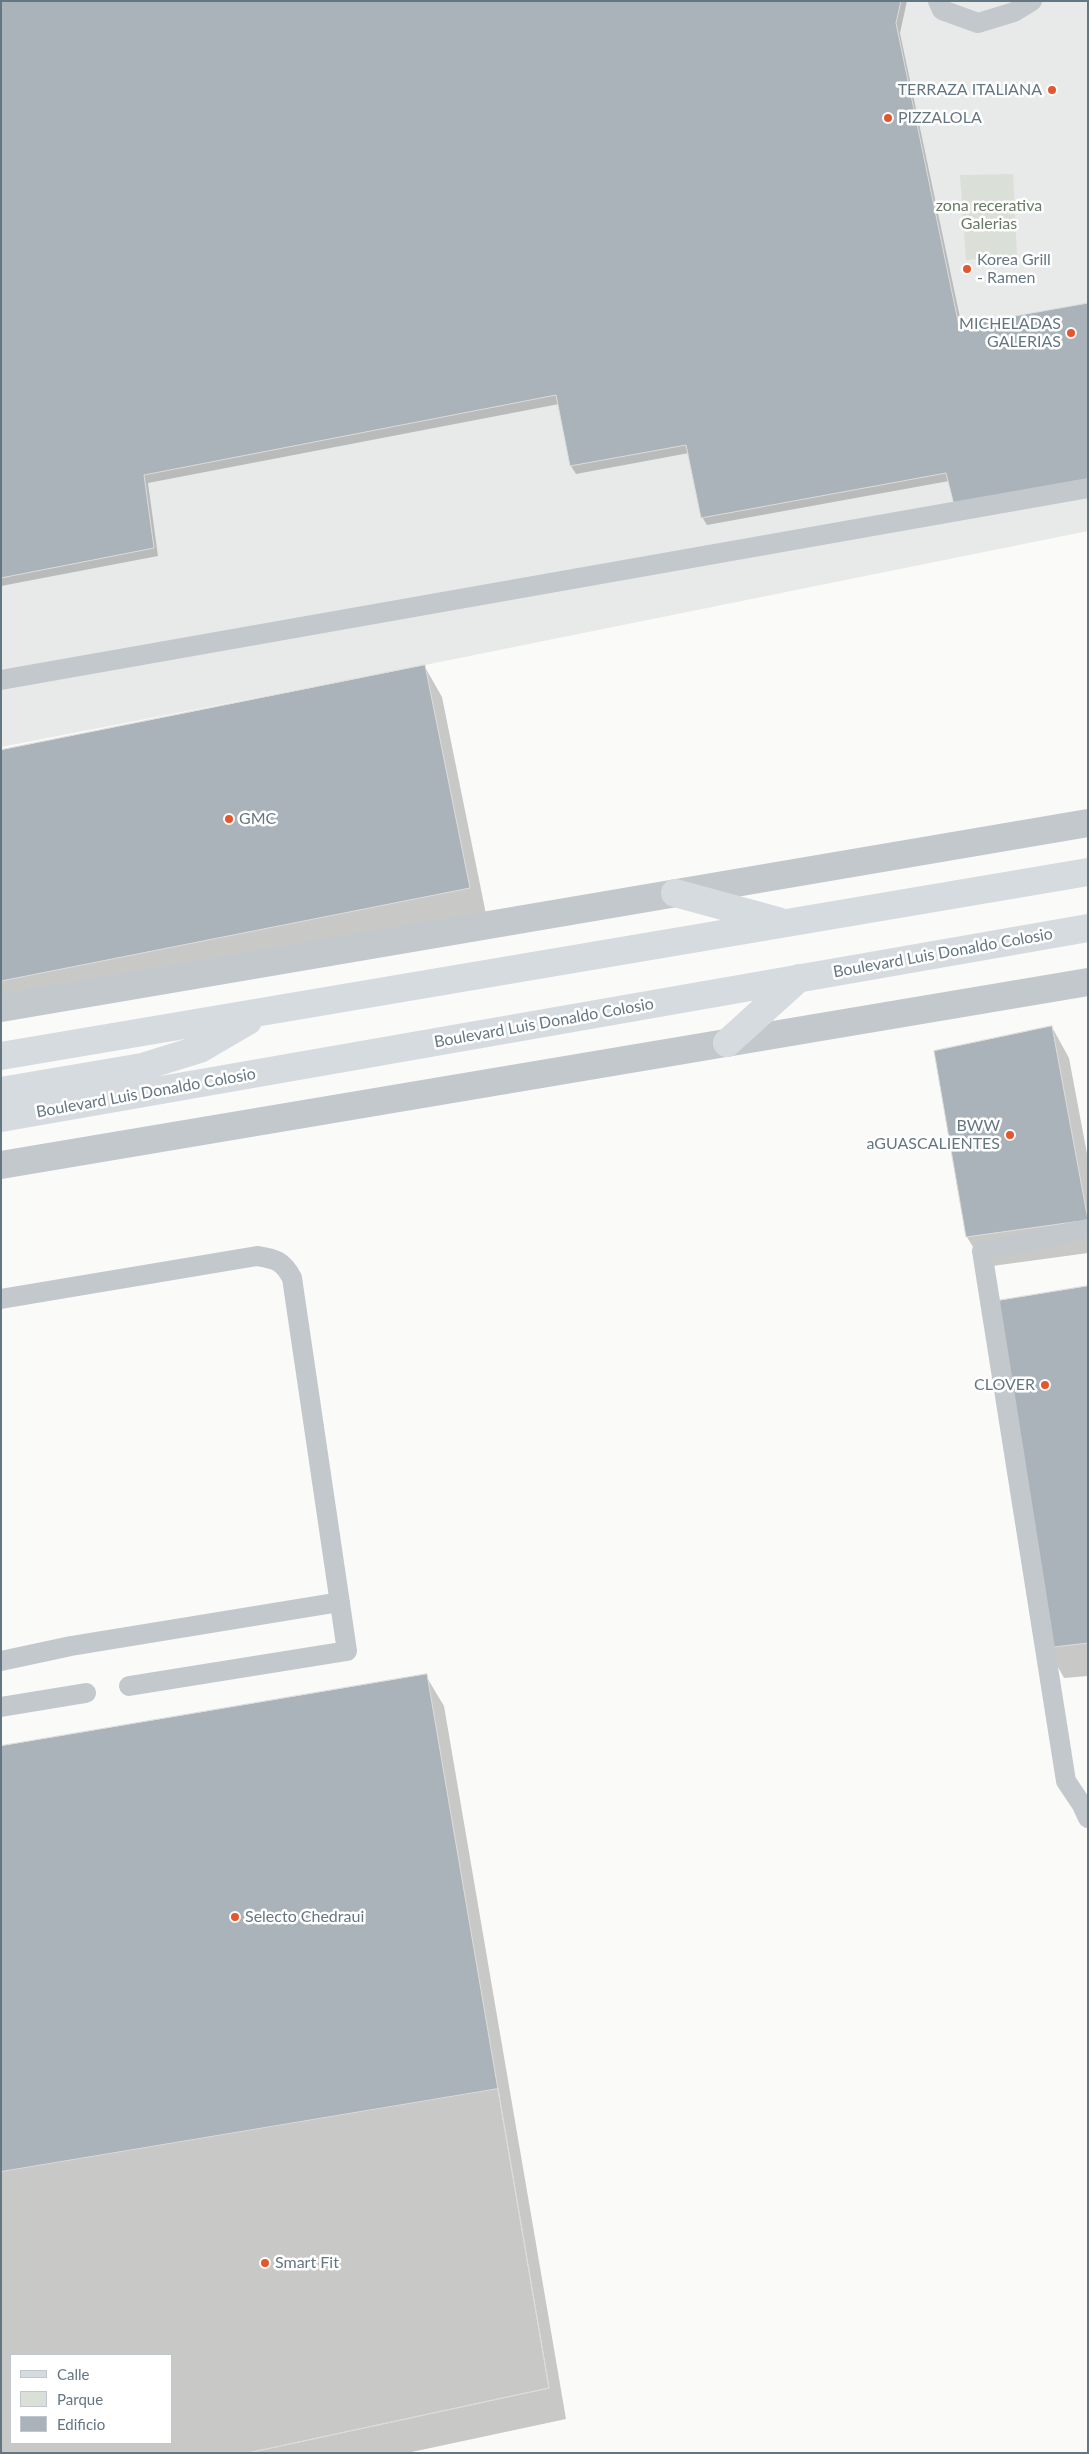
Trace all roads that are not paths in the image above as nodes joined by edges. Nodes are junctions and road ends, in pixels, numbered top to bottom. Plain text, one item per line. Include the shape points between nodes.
1 (938, 1) edge
2 (1032, 1) edge
3 (1088, 488) edge
4 (1, 680) edge
5 (1088, 823) edge
6 (1088, 872) edge
7 (675, 893) junction
8 (786, 923) junction
9 (1088, 928) edge
10 (800, 978) junction
11 (1088, 982) edge
12 (1, 1008) edge
13 (262, 1012) junction
14 (727, 1043) junction
15 (1, 1056) edge
16 (1, 1091) edge
17 (1, 1118) edge
18 (1, 1165) edge
19 (1088, 1229) edge
20 (1, 1299) edge
21 (340, 1602) junction
22 (1, 1661) edge
23 (129, 1686) dead end
24 (86, 1693) dead end
25 (1, 1706) edge
26 (1086, 1809) edge

1 - 2 lane via 942,10 978,23 1014,12
3 - 4 lane
5 - 7 street
6 - 8 main road
7 - 8 main road
7 - 12 street
8 - 13 main road
9 - 10 main road, Boulevard Luis Donaldo Colosio
10 - 14 main road
10 - 17 main road, Boulevard Luis Donaldo Colosio
11 - 14 street
13 - 15 main road
13 - 16 main road via 200,1049 142,1067
14 - 18 street
19 - 26 lane via 982,1251 1066,1781
20 - 21 lane via 257,1256 277,1259 285,1265 295,1293
21 - 22 lane via 71,1646
21 - 23 lane via 347,1651
24 - 25 lane

